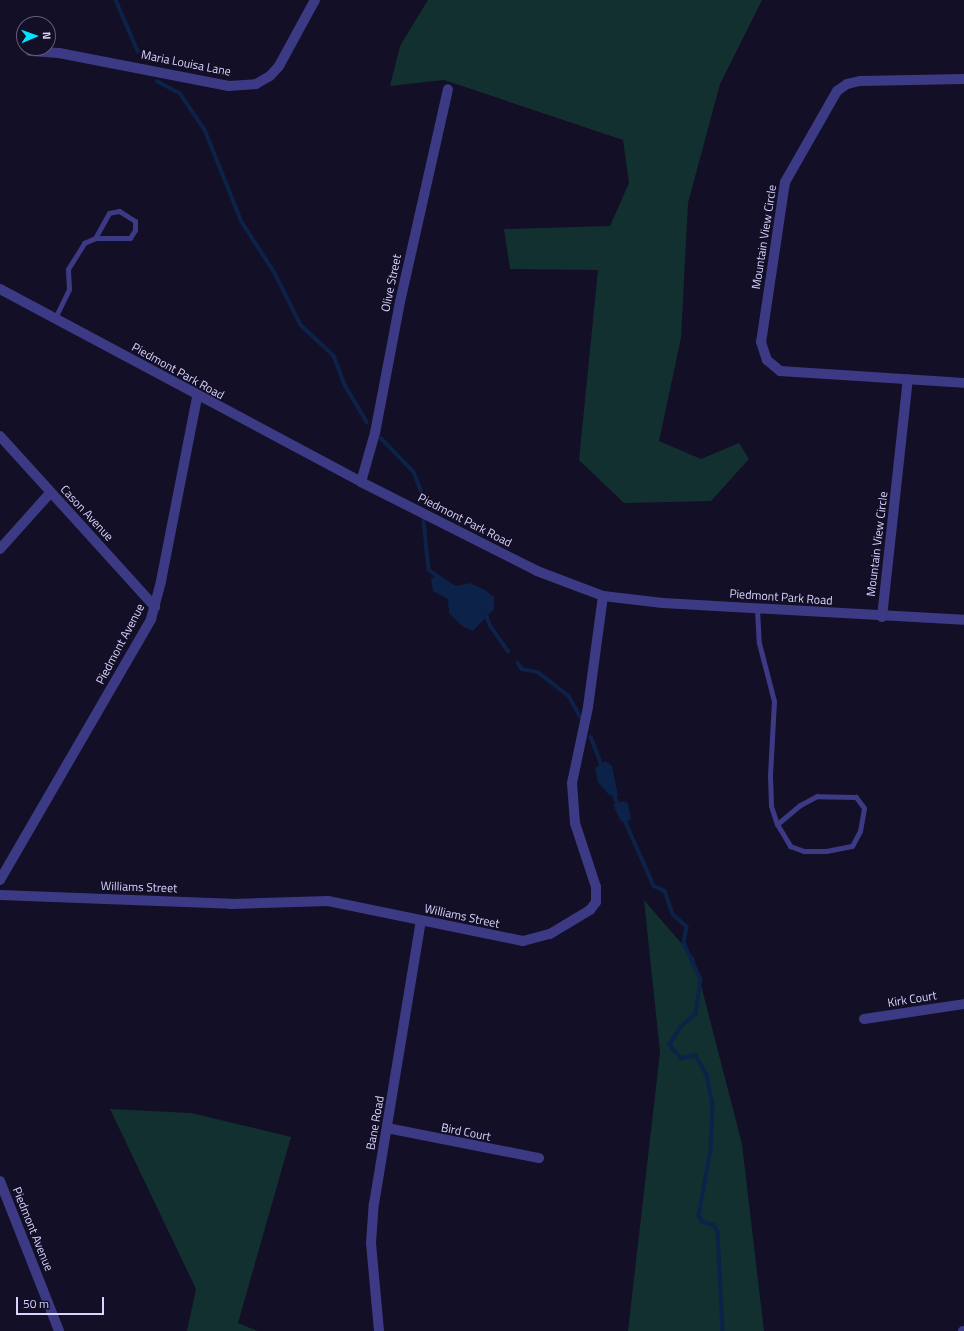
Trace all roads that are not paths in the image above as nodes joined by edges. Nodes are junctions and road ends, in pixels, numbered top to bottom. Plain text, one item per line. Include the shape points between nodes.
1 (315, 0) edge
2 (56, 53) edge
3 (964, 79) edge
4 (448, 89) dead end
5 (95, 238) junction
6 (0, 289) edge
7 (55, 318) junction
8 (908, 379) junction
9 (964, 383) edge
10 (197, 397) junction
11 (0, 436) edge
12 (361, 482) junction
13 (50, 492) junction
14 (0, 549) edge
15 (603, 596) junction
16 (155, 607) junction
17 (757, 609) junction
18 (882, 617) junction
19 (964, 620) edge
20 (777, 824) junction
21 (0, 880) edge
22 (0, 895) edge
23 (421, 921) junction
24 (964, 1004) edge
25 (864, 1020) dead end
26 (387, 1128) junction
27 (540, 1158) dead end
28 (0, 1182) edge
29 (59, 1331) edge
30 (379, 1331) edge

1 - 2 street, Maria Louisa Lane via 279,66 270,76 256,84 229,86
3 - 8 street, Mountain View Circle via 860,81 842,86 803,146 780,199 761,342 770,365 780,371 799,374
4 - 12 street, Olive Street via 400,302 375,433
5 - 5 lane via 130,238 135,230 135,221 119,211 109,214
5 - 7 lane via 84,243 68,269 69,289
6 - 7 street, Piedmont Park Road
7 - 10 street, Piedmont Park Road
8 - 9 street, Mountain View Circle
8 - 18 street, Mountain View Circle
10 - 12 street, Piedmont Park Road
10 - 16 street, Piedmont Avenue
11 - 13 street, Cason Avenue
12 - 15 street, Piedmont Park Road via 537,571
13 - 14 street
13 - 16 street, Cason Avenue
15 - 17 street, Piedmont Park Road
15 - 23 street, Williams Street via 588,707 572,784 575,824 597,893 594,907 550,934 523,941
16 - 21 street, Piedmont Avenue via 142,635
17 - 18 street, Piedmont Park Road
17 - 20 lane via 759,643 774,701 770,776 771,806
18 - 19 street, Piedmont Park Road
20 - 20 lane via 790,846 804,851 826,851 852,846 864,808 856,797 817,796 800,805
22 - 23 street, Williams Street via 231,904 328,901
23 - 26 street, Bane Road
24 - 25 street, Kirk Court
26 - 27 street, Bird Court
26 - 30 street, Bane Road via 371,1243
28 - 29 street, Piedmont Avenue

